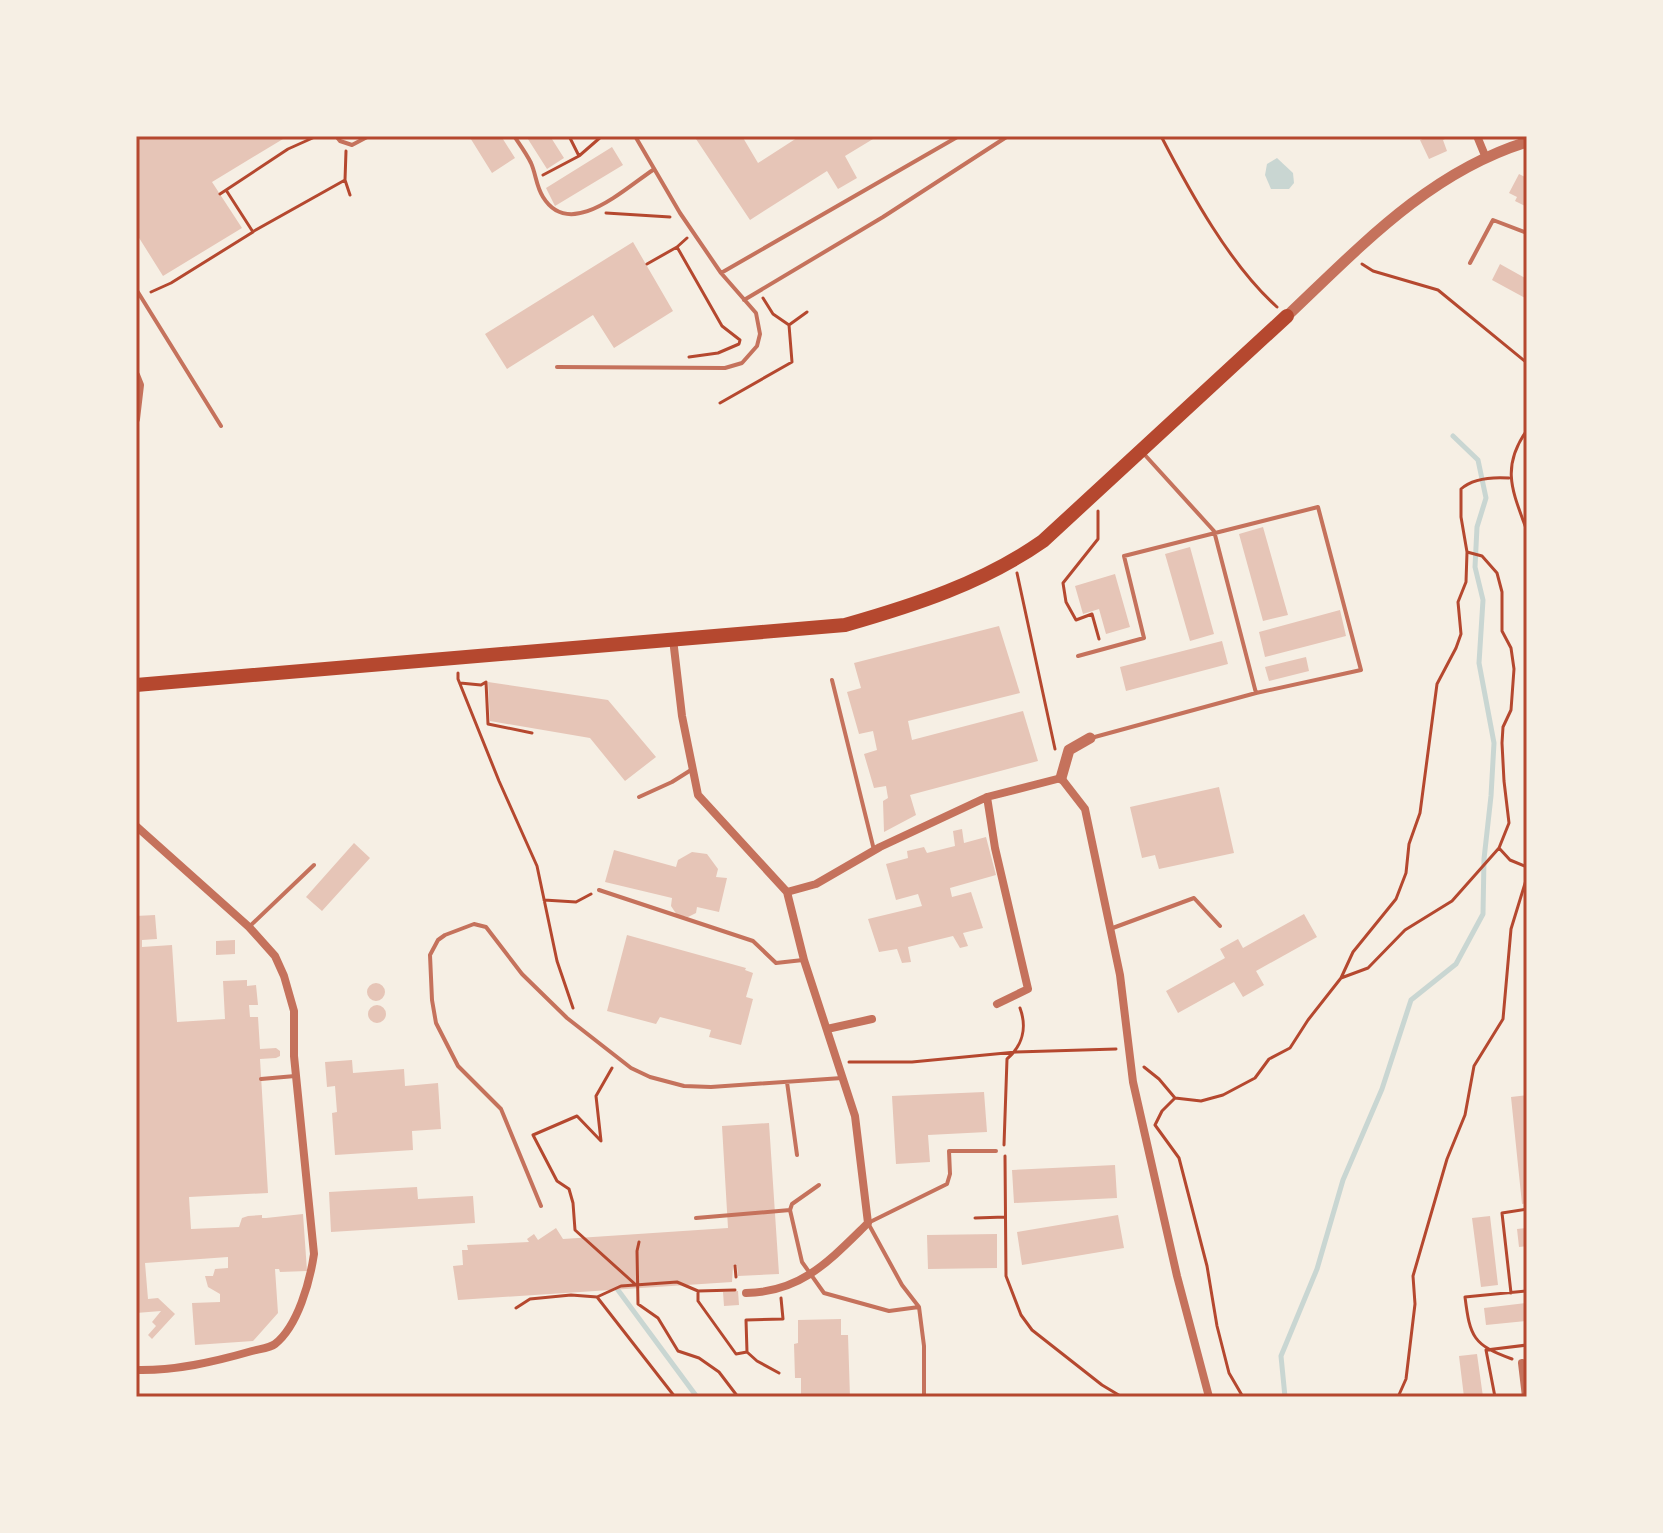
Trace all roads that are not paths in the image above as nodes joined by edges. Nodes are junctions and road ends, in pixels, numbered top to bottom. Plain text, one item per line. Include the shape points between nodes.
1 (336, 136) edge
2 (369, 136) edge
3 (514, 136) edge
4 (635, 136) edge
5 (959, 136) edge
6 (1008, 136) edge
7 (1477, 136) edge
8 (1527, 142) edge
9 (1486, 158) junction
10 (653, 170) junction
11 (1527, 233) edge
12 (1470, 263) dead end
13 (721, 273) junction
14 (136, 289) edge
15 (744, 300) junction
16 (1287, 316) joint
17 (557, 367) dead end
18 (136, 375) edge
19 (136, 419) edge
20 (221, 426) dead end
21 (1142, 452) junction
22 (1214, 531) junction
23 (673, 639) junction
24 (1078, 656) dead end
25 (832, 680) dead end
26 (136, 685) edge
27 (1256, 693) junction
28 (1090, 738) joint
29 (691, 770) junction
30 (1061, 778) junction
31 (639, 797) dead end
32 (987, 797) junction
33 (136, 826) edge
34 (144, 833) junction
35 (136, 840) edge
36 (874, 850) junction
37 (314, 865) dead end
38 (599, 890) road end
39 (787, 892) junction
40 (1220, 926) dead end
41 (249, 927) junction
42 (1110, 929) junction
43 (804, 960) junction
44 (997, 1004) dead end
45 (872, 1019) dead end
46 (827, 1029) junction
47 (296, 1076) junction
48 (842, 1078) junction
49 (261, 1079) dead end
50 (787, 1082) junction
51 (996, 1151) dead end
52 (797, 1155) dead end
53 (819, 1185) dead end
54 (541, 1206) dead end
55 (790, 1210) junction
56 (696, 1218) dead end
57 (868, 1223) junction
58 (812, 1274) junction
59 (746, 1293) road end
60 (919, 1307) junction
61 (1522, 1363) road end
62 (136, 1370) edge
63 (924, 1397) edge
64 (1209, 1397) edge
65 (1526, 1397) edge

1 - 2 lane via 352,145
3 - 10 lane via 553,211 576,216
4 - 10 lane
5 - 13 lane
6 - 15 lane
7 - 9 street
8 - 9 street
9 - 16 street via 1414,200
10 - 13 lane
11 - 12 lane via 1493,220
13 - 15 lane
14 - 20 lane
15 - 17 lane via 756,313 760,334 742,363 725,368
16 - 21 main road
18 - 19 street
21 - 22 lane
21 - 23 main road via 1043,541 955,590 845,625
22 - 24 lane via 1124,556 1144,638
22 - 27 lane
22 - 27 lane via 1318,507 1361,670
23 - 26 main road
23 - 29 street
25 - 36 lane
27 - 28 lane
28 - 30 street via 1069,750
29 - 31 lane
29 - 39 street via 698,795
30 - 32 street
30 - 42 street via 1085,809
32 - 36 street
32 - 44 street via 1028,989
33 - 34 street
34 - 35 street
34 - 41 street
36 - 39 street via 816,884
37 - 41 lane
38 - 43 lane via 753,941 776,963
39 - 43 street
40 - 42 lane via 1194,898
41 - 47 street via 275,956 288,986
42 - 64 street via 1128,1052 1160,1205
43 - 46 street
45 - 46 street
46 - 48 street
47 - 49 lane
47 - 62 street via 314,1254 295,1317 275,1344 217,1361
48 - 50 lane
48 - 57 street via 855,1116
50 - 52 lane
50 - 54 lane via 711,1087 650,1077 567,1018 522,974 486,927 474,924 445,935 430,955 436,1023 458,1066 501,1109
51 - 57 lane via 949,1151 947,1184
53 - 55 lane
55 - 56 lane
55 - 58 lane via 802,1262
57 - 58 street
57 - 60 lane
58 - 59 street via 781,1290
58 - 60 lane via 824,1293 835,1298 889,1311
60 - 63 lane
61 - 65 street

